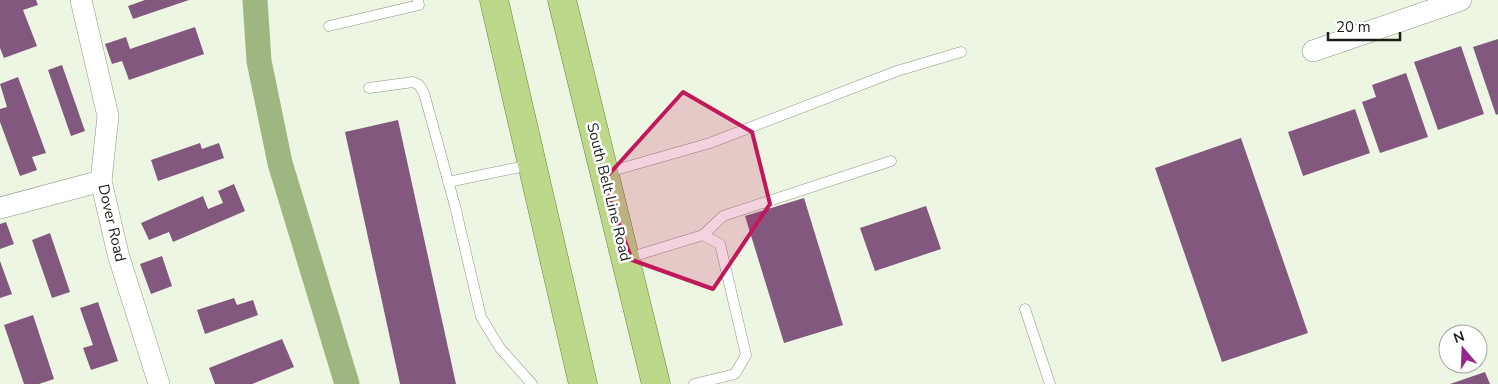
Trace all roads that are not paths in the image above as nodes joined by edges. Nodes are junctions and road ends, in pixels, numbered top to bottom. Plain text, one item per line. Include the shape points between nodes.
1 (81, 0) edge
2 (418, 0) edge
3 (494, 0) edge
4 (562, 0) edge
5 (1461, 0) edge
6 (329, 26) dead end
7 (1313, 51) dead end
8 (961, 52) dead end
9 (369, 88) dead end
10 (891, 162) dead end
11 (533, 165) junction
12 (604, 173) junction
13 (101, 181) junction
14 (448, 182) junction
15 (0, 208) edge
16 (703, 235) junction
17 (625, 259) junction
18 (1025, 309) dead end
19 (159, 384) edge
20 (532, 384) edge
21 (583, 384) edge
22 (656, 384) edge
23 (694, 384) edge
24 (1050, 384) edge

1 - 13 street, Dover Road via 108,116
2 - 6 lane via 420,5
3 - 11 main road
4 - 12 main road, South Belt Line Road
5 - 7 street
8 - 12 lane via 897,71 710,144
9 - 14 lane via 413,82 419,85
10 - 16 lane via 723,216
11 - 14 lane
11 - 21 main road
12 - 17 main road, South Belt Line Road
13 - 15 street
13 - 19 street, Dover Road via 118,254
14 - 20 lane via 481,317 500,348
16 - 17 lane
16 - 23 lane via 720,244 746,355 735,374
17 - 22 main road, South Belt Line Road
18 - 24 lane

